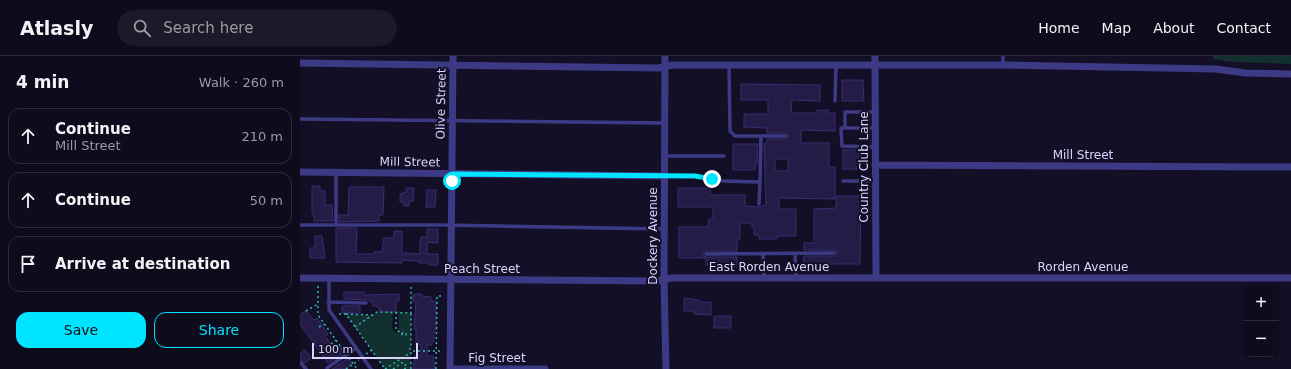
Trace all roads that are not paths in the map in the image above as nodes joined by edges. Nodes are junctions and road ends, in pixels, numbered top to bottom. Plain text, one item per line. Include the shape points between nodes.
1 (453, 56) edge
2 (665, 56) edge
3 (875, 56) edge
4 (1004, 56) edge
5 (300, 64) edge
6 (453, 65) junction
7 (729, 65) junction
8 (1004, 65) junction
9 (836, 66) junction
10 (875, 66) junction
11 (665, 67) junction
12 (1291, 74) edge
13 (835, 102) dead end
14 (875, 112) junction
15 (300, 119) edge
16 (452, 121) junction
17 (664, 123) junction
18 (845, 128) junction
19 (875, 128) junction
20 (761, 136) junction
21 (786, 136) dead end
22 (875, 147) junction
23 (664, 156) junction
24 (724, 156) dead end
25 (875, 165) junction
26 (1291, 167) edge
27 (300, 172) edge
28 (336, 173) junction
29 (452, 174) junction
30 (664, 176) junction
31 (843, 181) dead end
32 (875, 181) junction
33 (760, 182) junction
34 (759, 204) dead end
35 (300, 225) edge
36 (336, 225) junction
37 (451, 225) junction
38 (664, 229) junction
39 (706, 254) dead end
40 (763, 254) junction
41 (796, 254) junction
42 (834, 254) dead end
43 (764, 277) junction
44 (796, 277) junction
45 (300, 278) edge
46 (876, 278) junction
47 (1291, 278) edge
48 (329, 279) junction
49 (451, 280) junction
50 (664, 280) junction
51 (328, 302) junction
52 (366, 303) dead end
53 (356, 348) junction
54 (300, 362) edge
55 (327, 368) dead end
56 (306, 369) edge
57 (371, 369) edge
58 (450, 369) edge
59 (545, 369) edge
60 (666, 369) edge

1 - 6 street, Olive Street
2 - 11 street, Dockery Avenue
3 - 10 street, Country Club Lane
4 - 8 lane
5 - 6 street
6 - 11 street
6 - 16 street, Olive Street
7 - 9 street
7 - 11 street
7 - 20 lane via 730,132 734,136
8 - 10 street
8 - 12 street via 1216,69
9 - 10 street
9 - 13 lane
10 - 14 street, Country Club Lane
11 - 17 street, Dockery Avenue
14 - 18 lane via 845,112
14 - 19 street, Country Club Lane
15 - 16 lane
16 - 17 lane
16 - 29 street, Olive Street
17 - 23 street, Dockery Avenue
18 - 19 lane
18 - 22 lane via 841,128 842,146
19 - 22 street, Country Club Lane
20 - 21 lane
20 - 33 lane
22 - 25 street, Country Club Lane
23 - 24 lane
23 - 30 street, Dockery Avenue
25 - 26 street, Mill Street
25 - 32 street, Country Club Lane
27 - 28 street, Mill Street
28 - 29 street, Mill Street
28 - 36 lane
29 - 30 street, Mill Street
29 - 37 street, Olive Street
30 - 33 lane
30 - 38 street, Dockery Avenue
31 - 32 lane
32 - 46 street, Country Club Lane
33 - 34 lane
35 - 36 lane
36 - 37 lane
37 - 38 lane
37 - 49 street, Olive Street
38 - 50 street, Dockery Avenue
39 - 40 lane
40 - 41 lane
40 - 43 lane
41 - 42 lane
41 - 44 lane
43 - 44 street, East Rorden Avenue
43 - 50 street, East Rorden Avenue
44 - 46 street, East Rorden Avenue
45 - 48 street, Peach Street
46 - 47 street, Rorden Avenue
48 - 49 street, Peach Street
48 - 51 lane
49 - 50 street, Peach Street
49 - 58 street, Olive Street
50 - 60 street, Dockery Avenue
51 - 52 lane
51 - 53 lane via 331,314
53 - 55 lane
53 - 57 lane
54 - 56 lane
58 - 59 street, Fig Street

